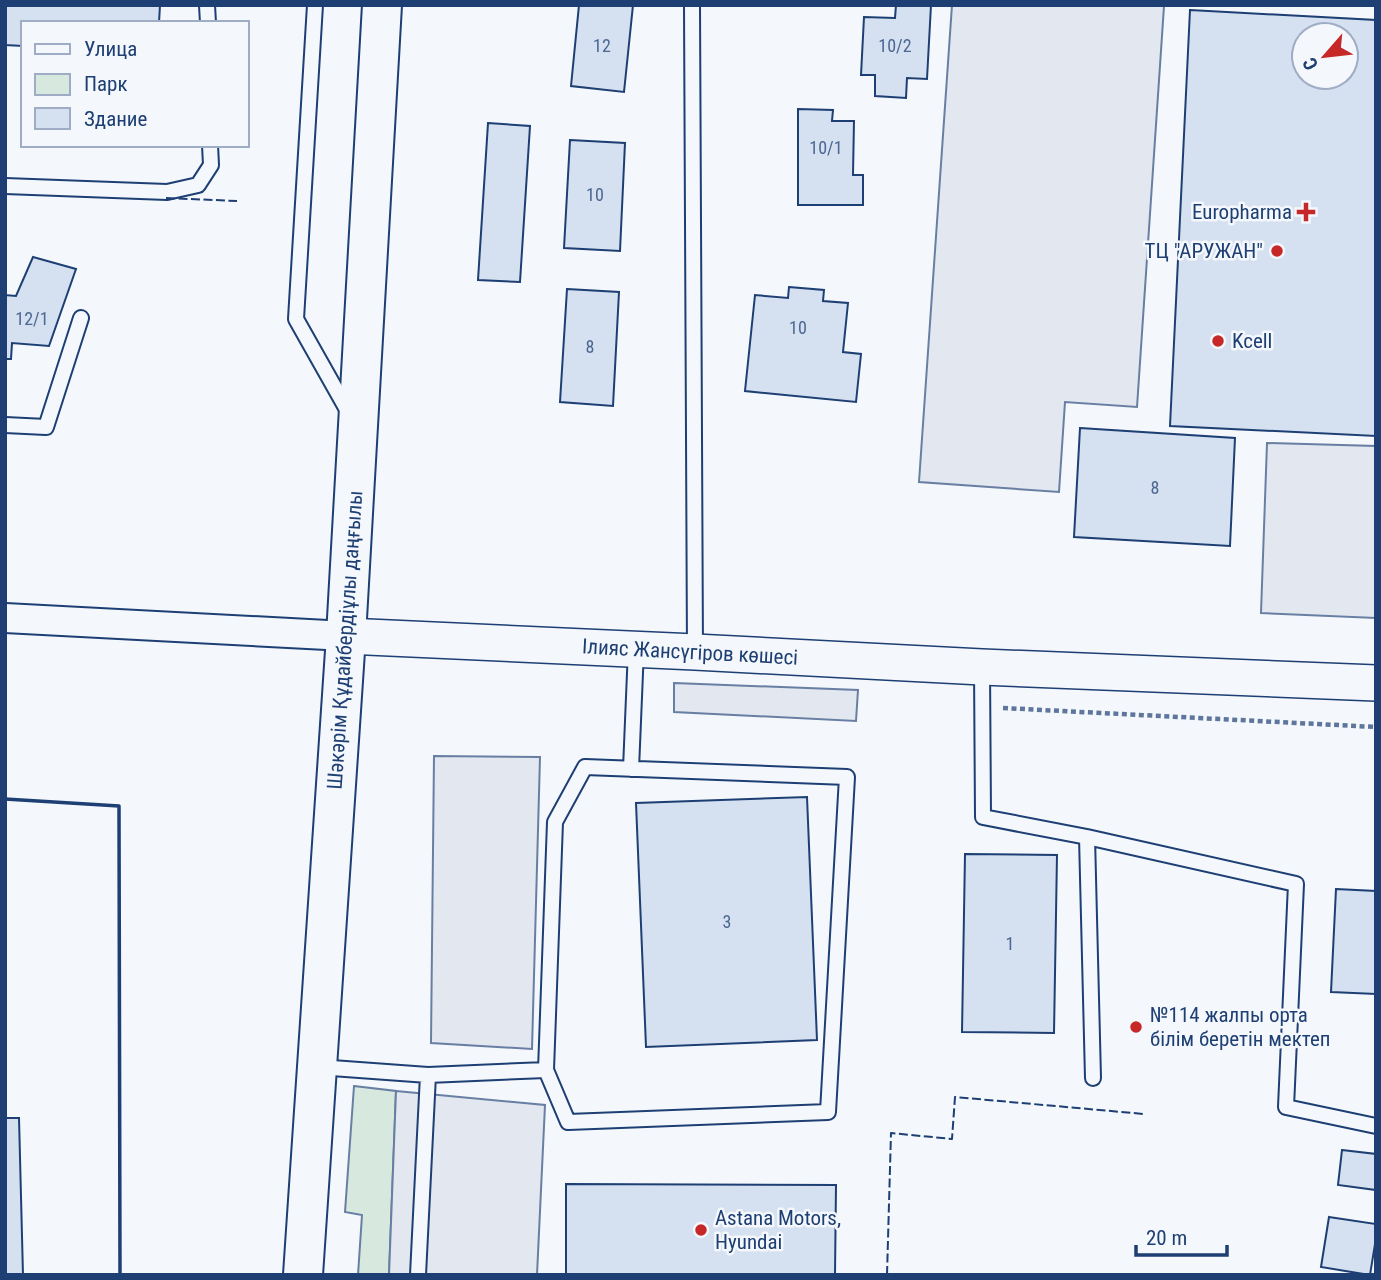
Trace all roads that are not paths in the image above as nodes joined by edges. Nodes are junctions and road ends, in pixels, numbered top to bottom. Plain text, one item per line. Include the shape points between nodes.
1 (315, 5) edge
2 (382, 5) edge
3 (692, 5) edge
4 (210, 147) edge
5 (5, 186) edge
6 (80, 318) dead end
7 (5, 425) edge
8 (358, 429) junction
9 (5, 618) edge
10 (346, 636) junction
11 (636, 649) junction
12 (695, 652) junction
13 (982, 667) junction
14 (1376, 683) edge
15 (631, 769) junction
16 (1087, 837) junction
17 (317, 1068) junction
18 (546, 1070) junction
19 (428, 1075) junction
20 (1093, 1078) dead end
21 (1376, 1126) edge
22 (303, 1275) edge
23 (418, 1275) edge

1 - 8 lane via 296,319
2 - 8 main road, Шәкәрім Құдайбердіұлы даңғылы
3 - 12 lane
4 - 5 lane via 211,165 198,185 167,192
6 - 7 lane via 46,426
8 - 10 main road, Шәкәрім Құдайбердіұлы даңғылы
9 - 10 street, Ілияс Жансүгіров көшесі
10 - 11 street, Ілияс Жансүгіров көшесі
10 - 17 main road, Шәкәрім Құдайбердіұлы даңғылы
11 - 12 street, Ілияс Жансүгіров көшесі
11 - 15 lane
12 - 13 street, Ілияс Жансүгіров көшесі
13 - 14 street, Ілияс Жансүгіров көшесі
13 - 16 lane via 983,817
15 - 18 lane via 585,767 555,822
15 - 18 lane via 847,777 828,1112 568,1122
16 - 20 lane
16 - 21 lane via 1296,884 1286,1107
17 - 19 lane
17 - 22 main road, Шәкәрім Құдайбердіұлы даңғылы
18 - 19 lane
19 - 23 lane

